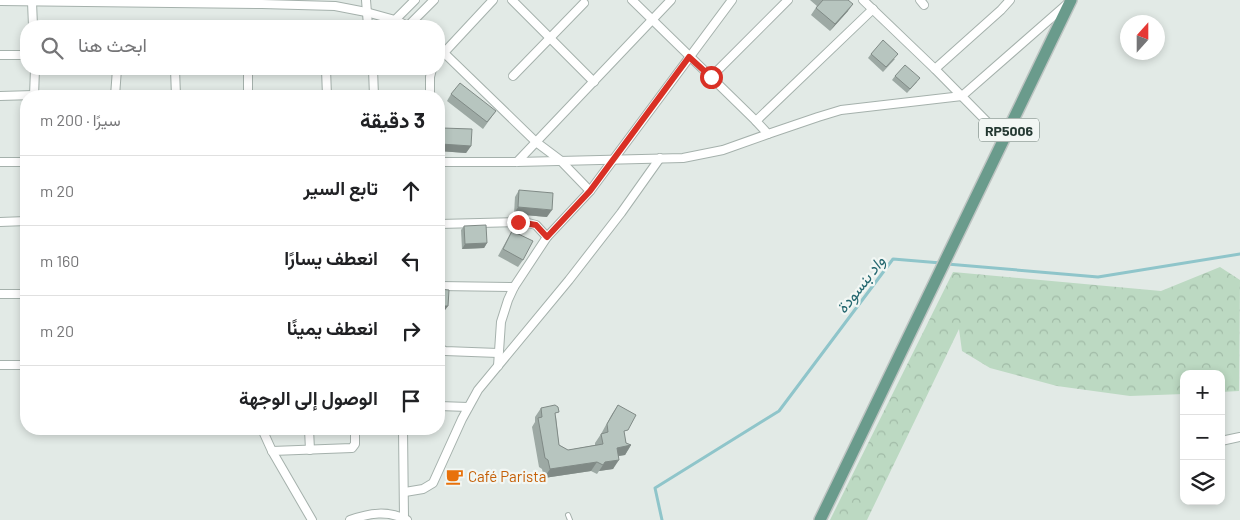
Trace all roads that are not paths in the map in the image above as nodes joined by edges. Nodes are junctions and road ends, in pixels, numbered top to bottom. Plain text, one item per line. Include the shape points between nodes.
1 (366, 0) edge
2 (415, 0) edge
3 (434, 0) edge
4 (493, 0) edge
5 (512, 0) edge
6 (632, 0) edge
7 (671, 0) edge
8 (732, 0) edge
9 (788, 0) edge
10 (863, 0) edge
11 (1010, 0) edge
12 (0, 1) edge
13 (101, 1) edge
14 (1070, 1) edge
15 (32, 2) junction
16 (584, 3) dead end
17 (872, 9) junction
18 (366, 12) junction
19 (33, 20) edge
20 (367, 20) edge
21 (395, 20) joint
22 (414, 20) edge
23 (652, 20) junction
24 (550, 38) junction
25 (445, 49) edge
26 (0, 55) edge
27 (20, 55) edge
28 (445, 57) edge
29 (689, 57) junction
30 (935, 69) junction
31 (35, 75) edge
32 (117, 75) edge
33 (175, 75) edge
34 (248, 75) edge
35 (326, 75) edge
36 (373, 75) edge
37 (430, 75) edge
38 (513, 76) dead end
39 (711, 77) junction
40 (594, 82) junction
41 (34, 90) edge
42 (115, 90) edge
43 (176, 90) edge
44 (248, 90) edge
45 (327, 90) edge
46 (374, 90) edge
47 (430, 90) edge
48 (0, 96) edge
49 (20, 96) edge
50 (962, 96) junction
51 (756, 121) junction
52 (768, 134) junction
53 (1004, 140) junction
54 (536, 142) junction
55 (660, 158) junction
56 (614, 159) junction
57 (560, 160) junction
58 (0, 162) edge
59 (20, 162) edge
60 (445, 162) edge
61 (517, 162) junction
62 (590, 191) junction
63 (20, 221) edge
64 (0, 222) edge
65 (445, 224) edge
66 (547, 237) junction
67 (445, 286) edge
68 (514, 287) junction
69 (0, 294) edge
70 (20, 294) edge
71 (445, 351) edge
72 (498, 353) junction
73 (0, 365) edge
74 (20, 365) edge
75 (498, 366) junction
76 (445, 406) edge
77 (468, 408) junction
78 (265, 435) edge
79 (310, 435) edge
80 (355, 435) edge
81 (403, 435) edge
82 (1240, 437) edge
83 (1225, 440) edge
84 (310, 450) junction
85 (272, 451) junction
86 (405, 492) junction
87 (406, 519) edge
88 (312, 520) edge
89 (350, 520) edge
90 (820, 520) edge

1 - 18 street
2 - 21 street
3 - 22 street
4 - 25 street
5 - 24 street
6 - 23 street
7 - 23 street
8 - 29 street
9 - 39 street
10 - 17 street
11 - 30 street
12 - 15 street
13 - 15 street
13 - 18 street via 335,6
14 - 50 street
14 - 53 main road, RP5006
15 - 19 street
16 - 24 street
17 - 30 street
17 - 51 street
18 - 20 street
18 - 21 street
23 - 29 street
23 - 40 street
24 - 38 street
24 - 40 street
26 - 27 street
28 - 54 street
29 - 39 street
29 - 56 street
30 - 50 street
31 - 41 street
32 - 42 street
33 - 43 street
34 - 44 street
35 - 45 street
36 - 46 street
37 - 47 street
39 - 51 street
40 - 54 street
48 - 49 street
50 - 52 street via 841,110
50 - 53 street
51 - 52 street
52 - 55 street via 706,154
53 - 90 main road, RP5006
54 - 57 street
54 - 61 street
55 - 56 street
55 - 75 street via 604,236
56 - 57 street
56 - 62 street
57 - 61 street
57 - 62 street
58 - 59 street
60 - 61 street
62 - 66 street
63 - 64 street
65 - 66 street via 524,222 539,227
66 - 68 street
67 - 68 street
68 - 72 street via 503,316
69 - 70 street
71 - 72 street
72 - 75 street
73 - 74 street
75 - 77 street
76 - 77 street
77 - 86 street via 433,482 418,491
78 - 85 street
79 - 84 street
80 - 84 street via 353,447
81 - 86 street
82 - 83 street
84 - 85 street
85 - 88 street
86 - 87 street
87 - 89 street via 382,513

